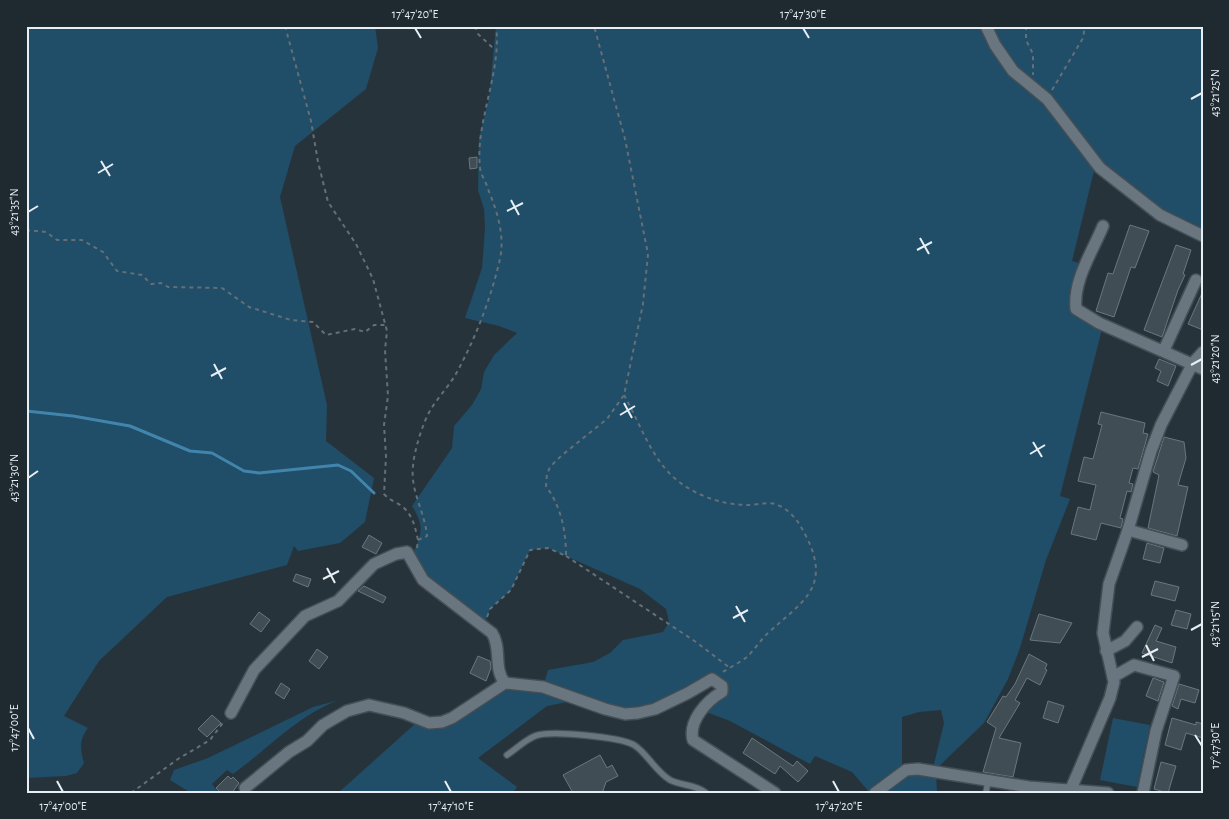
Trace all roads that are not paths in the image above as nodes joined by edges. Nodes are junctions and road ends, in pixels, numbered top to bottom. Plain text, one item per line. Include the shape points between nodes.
1 (986, 26) edge
2 (1103, 226) dead end
3 (1203, 236) edge
4 (1196, 280) dead end
5 (1164, 350) junction
6 (1203, 352) edge
7 (1198, 366) edge
8 (1128, 530) junction
9 (1182, 545) dead end
10 (1137, 627) dead end
11 (1106, 651) junction
12 (1112, 676) junction
13 (505, 684) junction
14 (230, 713) road end
15 (507, 756) dead end
16 (988, 780) junction
17 (245, 788) dead end
18 (1071, 788) junction
19 (1100, 792) edge
20 (706, 793) edge
21 (775, 793) edge
22 (875, 793) edge
23 (986, 793) edge
24 (1143, 793) edge

1 - 3 street via 1013,71 1047,99 1100,168 1160,215
2 - 5 street via 1077,284 1076,309 1099,323
4 - 5 street
5 - 7 street
6 - 7 street
7 - 8 street via 1151,450
8 - 9 street
8 - 11 street via 1109,584 1103,632
10 - 11 street via 1125,641
11 - 12 street
12 - 18 street via 1114,682 1110,698
12 - 24 street via 1134,665 1174,676 1156,731
13 - 14 street via 500,677 498,642 484,626 433,590 423,580 408,552 374,564 338,601 305,616 254,670
13 - 17 street via 442,722 429,723 369,705 347,711 323,725
13 - 21 street via 543,687 625,714 654,709 712,679 718,681 722,692 701,710 692,728 693,740
15 - 20 lane via 536,736 555,733 620,741 640,750 670,780 700,788
16 - 18 street
16 - 22 street via 906,770
16 - 23 lane
18 - 19 street

